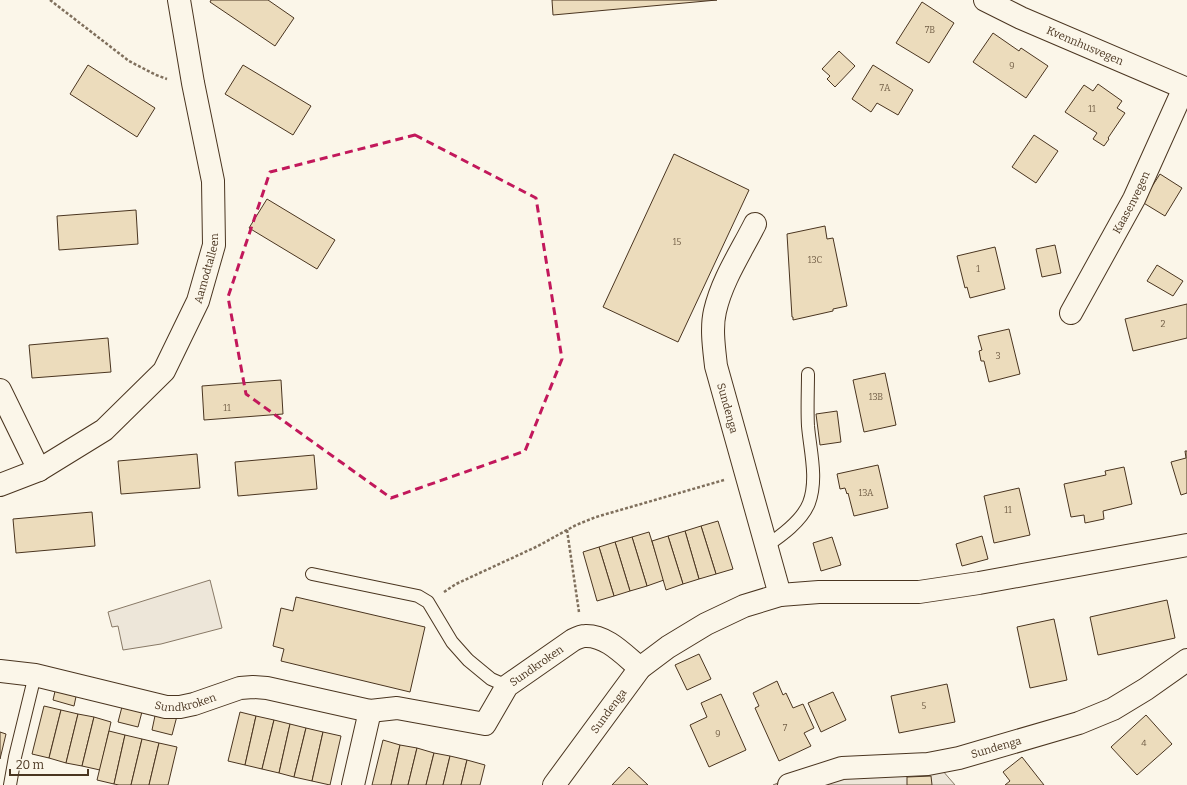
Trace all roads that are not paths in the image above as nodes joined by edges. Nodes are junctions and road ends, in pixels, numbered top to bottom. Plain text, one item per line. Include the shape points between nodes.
1 (179, 0) edge
2 (985, 0) edge
3 (1185, 88) edge
4 (755, 224) dead end
5 (1071, 313) dead end
6 (808, 374) dead end
7 (0, 390) edge
8 (39, 470) junction
9 (0, 485) edge
10 (1187, 545) edge
11 (766, 546) junction
12 (312, 574) dead end
13 (780, 596) junction
14 (1187, 660) edge
15 (640, 668) junction
16 (0, 671) edge
17 (35, 675) junction
18 (507, 686) junction
19 (370, 711) junction
20 (10, 785) edge
21 (353, 785) edge
22 (554, 785) edge
23 (789, 785) edge

1 - 8 street, Aamodtalleen via 193,84 214,181 214,245 198,301 164,371 104,430
2 - 3 street, Kvennhusvegen
3 - 5 street, Kaasenvegen via 1134,198
4 - 11 street, Sundenga via 725,282 715,311 713,340 716,366
6 - 11 lane via 808,424 813,478 811,498 788,530
7 - 8 street
8 - 9 street, Aamodtalleen
10 - 13 street, Sundenga via 919,592 819,592
11 - 13 street, Sundenga
12 - 18 lane via 418,596 428,602 456,646 491,680
13 - 15 street, Sundenga via 744,606 706,624
14 - 23 street, Sundenga via 1113,709 1079,723 959,758 928,764 842,768
15 - 18 street, Sundkroken via 607,641 595,636 583,636 573,640
15 - 22 street, Sundenga
16 - 17 street, Sundkroken
17 - 19 street, Sundkroken via 166,707 194,704 240,688 253,687
17 - 20 lane
18 - 19 street, Sundkroken via 485,724 397,708
19 - 21 street

